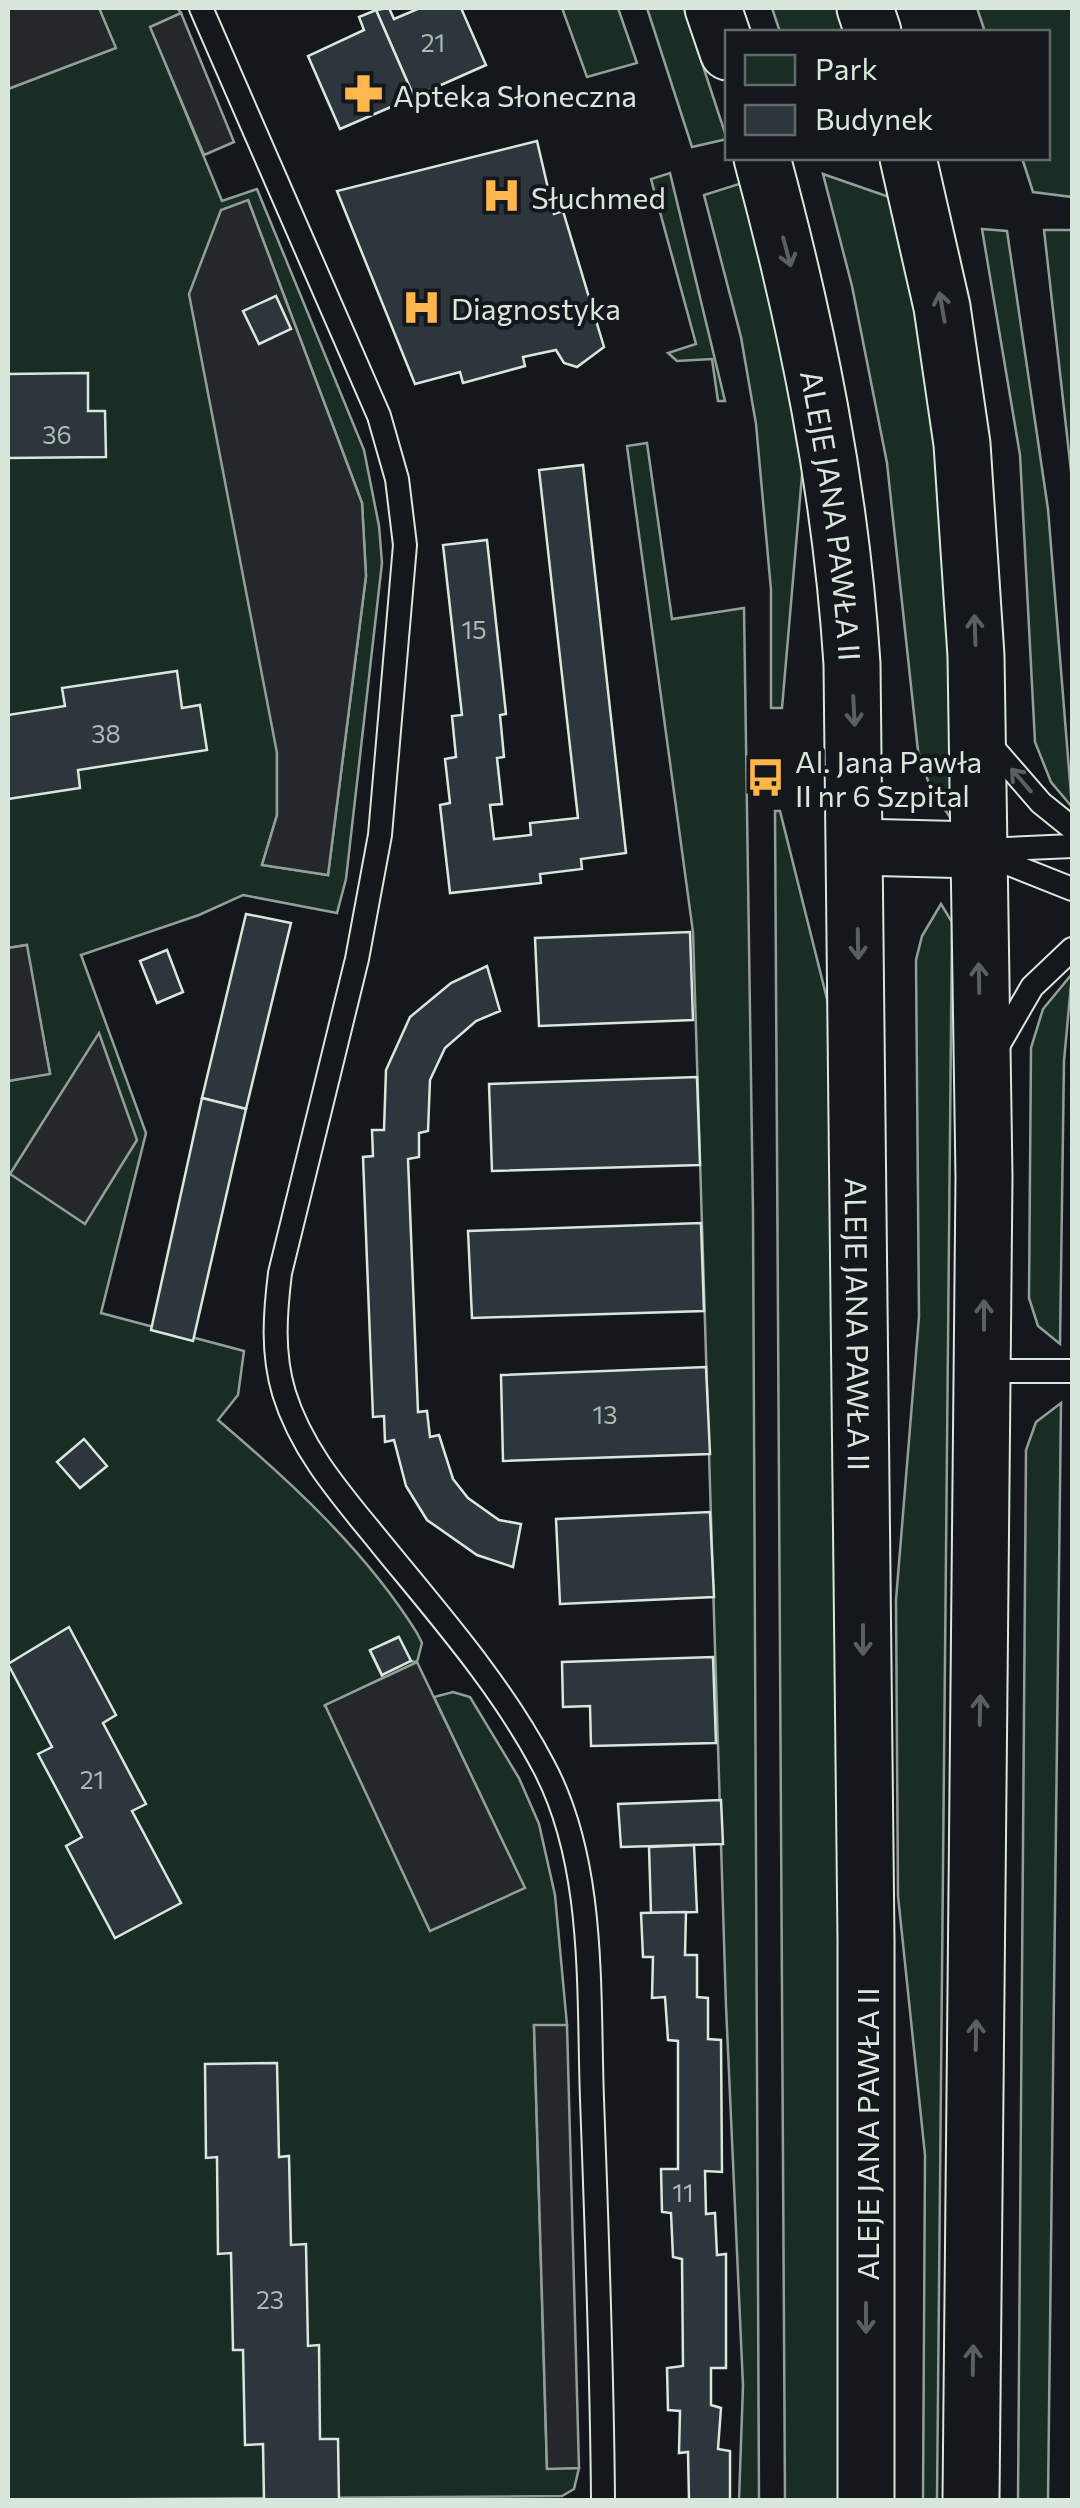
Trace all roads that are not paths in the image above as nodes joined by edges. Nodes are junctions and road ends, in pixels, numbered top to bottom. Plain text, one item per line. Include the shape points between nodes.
1 (201, 8) edge
2 (714, 8) edge
3 (725, 43) edge
4 (763, 160) edge
5 (908, 160) edge
6 (976, 727) junction
7 (1072, 828) edge
8 (1072, 846) edge
9 (857, 847) junction
10 (976, 850) junction
11 (1072, 889) edge
12 (1072, 949) edge
13 (982, 1076) junction
14 (983, 1371) junction
15 (1072, 1372) edge
16 (603, 2500) edge
17 (866, 2500) edge
18 (971, 2500) edge

1 - 16 lane via 379,416 397,479 405,545 376,863 280,1274 278,1368 306,1444 529,1741 566,1828 580,1888 588,1995
2 - 3 highway
4 -> 9 highway, ALEJE JANA PAWŁA II via 812,351 836,488 849,617
6 -> 5 highway via 962,444 942,307
7 -> 6 lane via 1041,803
6 - 10 highway
8 - 10 lane
9 - 10 highway
9 -> 17 highway, ALEJE JANA PAWŁA II
10 - 11 lane
13 -> 10 highway
12 - 13 lane via 1032,987
14 -> 13 highway
14 - 15 lane
18 -> 14 highway

